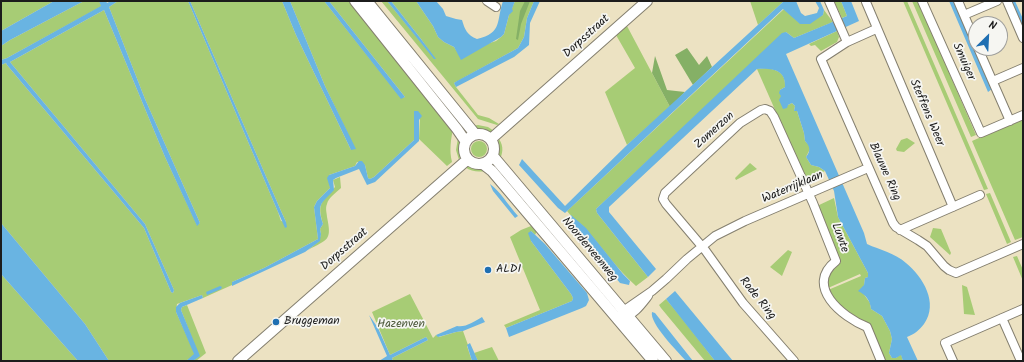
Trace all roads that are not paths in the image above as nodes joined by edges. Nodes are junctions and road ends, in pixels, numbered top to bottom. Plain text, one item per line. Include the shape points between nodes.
1 (355, 1) edge
2 (367, 1) edge
3 (487, 1) edge
4 (647, 1) edge
5 (829, 1) edge
6 (922, 1) edge
7 (958, 1) edge
8 (997, 1) edge
9 (1007, 1) edge
10 (866, 2) dead end
11 (496, 8) dead end
12 (964, 15) junction
13 (968, 24) edge
14 (876, 28) junction
15 (1023, 38) edge
16 (847, 42) junction
17 (981, 56) edge
18 (1023, 68) edge
19 (992, 81) junction
20 (1023, 115) edge
21 (1010, 121) junction
22 (475, 134) junction
23 (491, 140) junction
24 (466, 142) junction
25 (493, 156) junction
26 (468, 159) junction
27 (483, 164) junction
28 (868, 168) junction
29 (808, 194) junction
30 (980, 195) dead end
31 (953, 207) junction
32 (900, 230) junction
33 (1023, 244) edge
34 (704, 248) junction
35 (1023, 309) edge
36 (626, 313) junction
37 (1002, 318) junction
38 (618, 320) junction
39 (238, 361) edge
40 (652, 361) edge
41 (666, 361) edge
42 (794, 361) edge
43 (881, 361) edge
44 (953, 361) edge
45 (1021, 361) edge

1 - 24 street
2 - 22 street
3 - 11 street
4 - 23 street, Dorpsstraat
5 - 16 street
6 - 21 street, Smuiger via 981,133
7 - 12 street
8 - 12 street
9 - 15 street
10 - 14 street, Steffens Weer
12 - 13 street
14 - 16 street
14 - 31 street, Steffens Weer
16 - 28 street, Blauwe Ring via 821,59
17 - 19 street
18 - 19 street
19 - 21 street
20 - 21 street
22 - 23 street via 481,134
22 - 24 street
23 - 25 street via 494,144
24 - 26 street via 464,148
25 - 27 street
25 - 36 street, Noorderveenweg
26 - 27 street
26 - 39 street, Dorpsstraat
27 - 38 street, Noorderveenweg via 492,170
28 - 29 street, Waterrijklaan
28 - 32 street, Blauwe Ring via 893,223
29 - 34 street, Waterrijklaan via 727,229
29 - 34 street, Zomerzon via 774,117 770,111 761,110 740,122 664,193 666,204
29 - 43 street, Luwte via 836,261 826,272 824,288 844,315 867,327
30 - 31 street
31 - 32 street
32 - 33 street, Blauwe Ring via 922,243 949,270 956,273
34 - 36 street, Waterrijklaan via 654,289 638,309
34 - 42 street, Rode Ring via 743,303
35 - 37 street
36 - 38 street, Waterrijklaan
36 - 41 street, Noorderveenweg
37 - 44 street via 945,343
37 - 45 street
38 - 40 street, Noorderveenweg

